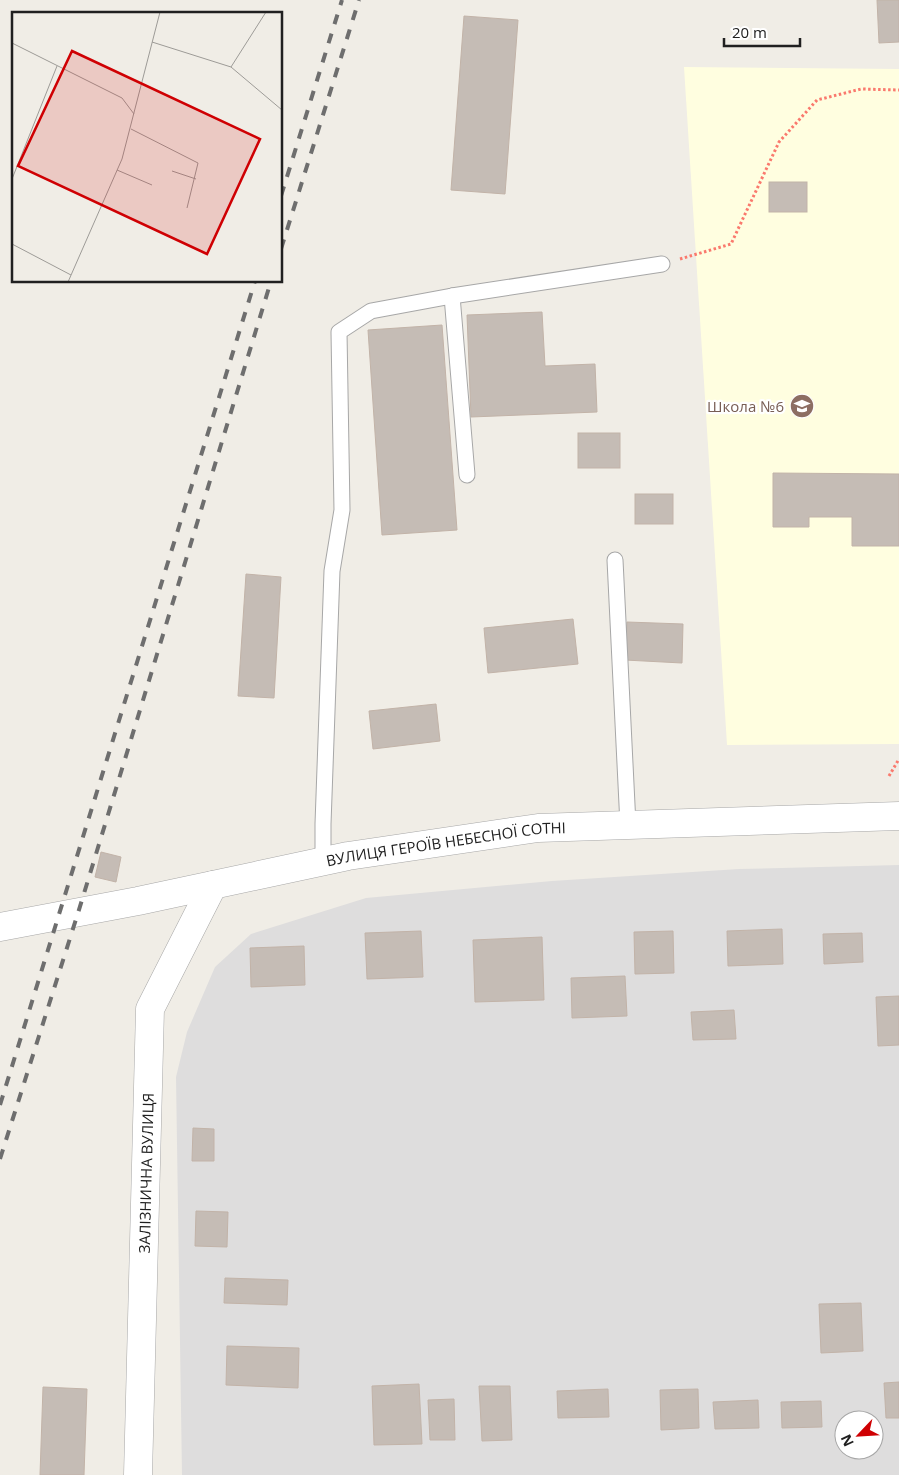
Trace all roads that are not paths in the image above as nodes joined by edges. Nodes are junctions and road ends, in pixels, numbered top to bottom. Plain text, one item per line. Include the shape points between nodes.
1 (662, 264) road end
2 (452, 296) junction
3 (467, 475) dead end
4 (615, 560) dead end
5 (899, 816) edge
6 (628, 825) junction
7 (324, 861) junction
8 (213, 884) junction
9 (0, 927) edge
10 (138, 1475) edge

1 - 2 lane
2 - 3 lane
2 - 7 lane via 371,311 339,332 342,510 332,572
4 - 6 lane
5 - 6 street, ВУЛИЦЯ ГЕРОЇВ НЕБЕСНОЇ СОТНІ
6 - 7 street, ВУЛИЦЯ ГЕРОЇВ НЕБЕСНОЇ СОТНІ via 538,828
7 - 8 street, ВУЛИЦЯ ГЕРОЇВ НЕБЕСНОЇ СОТНІ
8 - 9 street, ВУЛИЦЯ ГЕРОЇВ НЕБЕСНОЇ СОТНІ
8 - 10 street, ЗАЛІЗНИЧНА ВУЛИЦЯ via 150,1008

